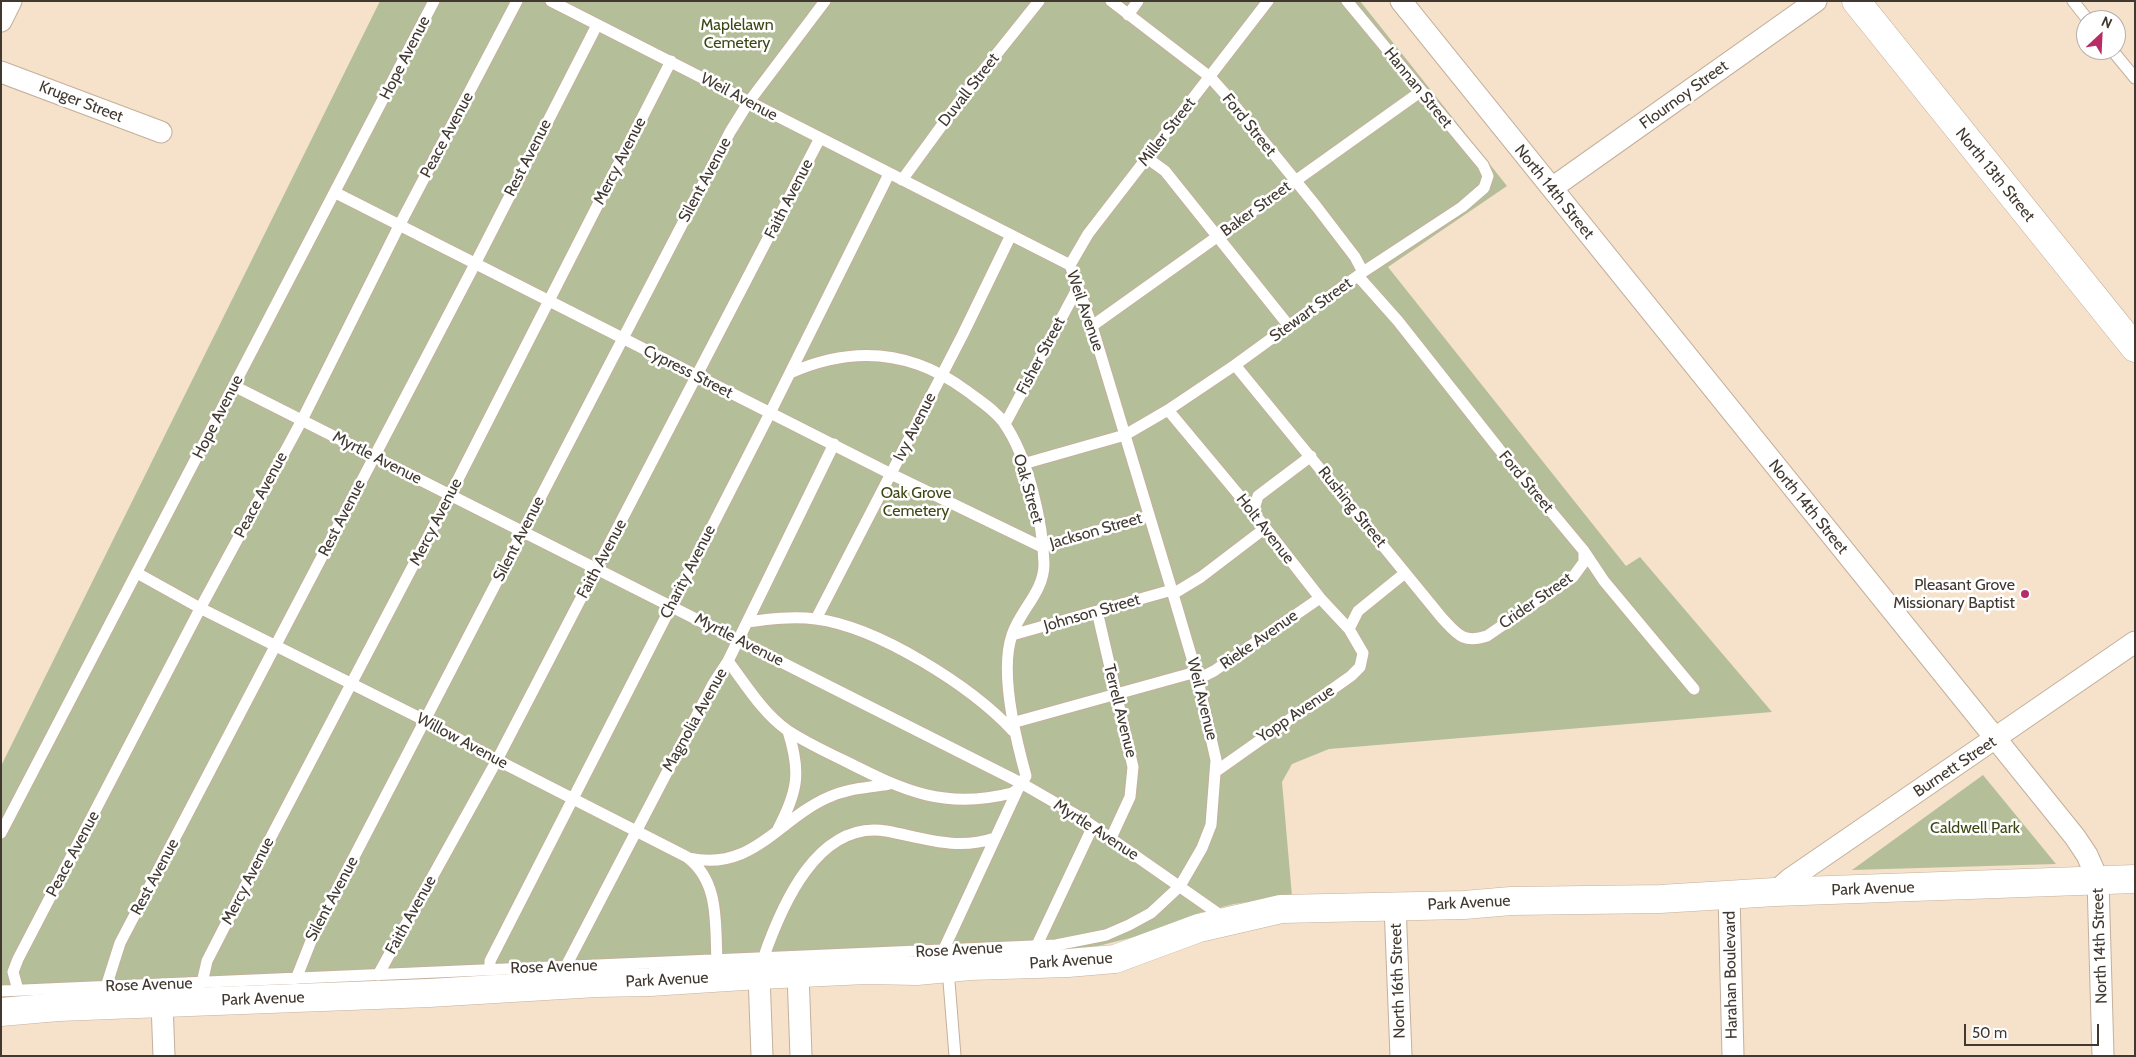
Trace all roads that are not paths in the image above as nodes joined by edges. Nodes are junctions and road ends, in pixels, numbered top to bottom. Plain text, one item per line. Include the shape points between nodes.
1 (11, 1) edge
2 (434, 1) edge
3 (517, 1) edge
4 (551, 1) edge
5 (825, 1) edge
6 (1039, 1) edge
7 (1111, 1) edge
8 (1138, 1) edge
9 (1268, 1) edge
10 (1347, 1) edge
11 (1400, 1) edge
12 (1816, 1) edge
13 (1856, 1) edge
14 (1128, 15) junction
15 (1, 21) edge
16 (597, 25) junction
17 (2120, 60) edge
18 (671, 61) junction
19 (1, 72) edge
20 (1210, 78) junction
21 (2135, 78) edge
22 (1420, 92) junction
23 (748, 102) junction
24 (161, 132) dead end
25 (820, 138) junction
26 (1147, 158) junction
27 (889, 174) junction
28 (1488, 176) joint
29 (902, 180) junction
30 (1294, 180) junction
31 (1552, 188) junction
32 (336, 193) junction
33 (399, 226) junction
34 (1011, 235) junction
35 (1218, 236) junction
36 (475, 264) junction
37 (1070, 265) junction
38 (1361, 274) junction
39 (1077, 289) junction
40 (548, 301) junction
41 (1092, 326) junction
42 (1289, 326) junction
43 (622, 339) junction
44 (2135, 348) edge
45 (1235, 365) junction
46 (790, 373) junction
47 (942, 374) junction
48 (698, 376) junction
49 (234, 386) junction
50 (1168, 410) junction
51 (770, 413) junction
52 (302, 420) junction
53 (1005, 424) junction
54 (1125, 435) junction
55 (834, 444) junction
56 (374, 456) junction
57 (1311, 456) junction
58 (1023, 464) junction
59 (891, 474) junction
60 (450, 495) junction
61 (1253, 512) junction
62 (1149, 516) junction
63 (1264, 529) junction
64 (523, 532) junction
65 (1042, 547) junction
66 (1584, 551) junction
67 (597, 569) junction
68 (137, 573) junction
69 (1406, 573) junction
70 (1172, 592) junction
71 (1320, 598) junction
72 (670, 606) junction
73 (200, 608) junction
74 (1097, 611) junction
75 (816, 619) junction
76 (747, 622) junction
77 (1349, 629) junction
78 (1012, 635) junction
79 (738, 639) junction
80 (1475, 640) joint
81 (2135, 642) edge
82 (276, 646) junction
83 (1362, 648) joint
84 (728, 661) junction
85 (1197, 676) junction
86 (352, 684) junction
87 (1694, 689) dead end
88 (1115, 696) junction
89 (426, 721) junction
90 (1013, 727) junction
91 (788, 730) junction
92 (1997, 738) junction
93 (497, 760) junction
94 (1215, 772) junction
95 (888, 784) junction
96 (1019, 786) junction
97 (573, 799) junction
98 (1093, 826) junction
99 (635, 831) junction
100 (777, 832) junction
101 (1, 833) edge
102 (995, 838) junction
103 (1111, 838) junction
104 (687, 857) junction
105 (2135, 879) edge
106 (2098, 880) junction
107 (1180, 886) junction
108 (1775, 892) junction
109 (1730, 895) junction
110 (1396, 905) junction
111 (1228, 921) junction
112 (1036, 947) junction
113 (945, 960) junction
114 (717, 961) junction
115 (566, 966) junction
116 (762, 967) junction
117 (490, 970) junction
118 (798, 973) junction
119 (378, 976) junction
120 (296, 979) junction
121 (202, 983) junction
122 (106, 987) junction
123 (18, 990) junction
124 (1, 991) edge
125 (162, 1003) junction
126 (1, 1012) edge
127 (164, 1056) edge
128 (762, 1056) edge
129 (801, 1056) edge
130 (955, 1056) edge
131 (1401, 1056) edge
132 (1733, 1056) edge
133 (2103, 1056) edge

1 - 15 street
2 - 32 lane, Hope Avenue
3 - 33 lane, Peace Avenue
4 - 16 lane, Weil Avenue
5 - 23 lane, Silent Avenue
6 - 29 lane, Duvall Street
7 - 14 lane, Ford Street
8 - 14 lane
9 - 20 lane, Miller Street
10 - 22 lane, Hannan Street
11 - 31 street, North 14th Street
12 - 31 street, Flournoy Street
13 - 44 main road, North 13th Street
14 - 20 lane, Ford Street
16 - 18 lane, Weil Avenue
16 - 36 lane, Rest Avenue
17 - 21 lane
18 - 23 lane, Weil Avenue
18 - 40 lane, Mercy Avenue
19 - 24 street, Kruger Street
20 - 26 lane, Miller Street
20 - 30 lane, Ford Street
22 - 28 lane, Hannan Street via 1483,165
22 - 30 lane, Baker Street
23 - 25 lane, Weil Avenue
23 - 43 lane, Silent Avenue
25 - 27 lane, Weil Avenue
25 - 48 lane, Faith Avenue
26 - 35 lane via 1165,171
26 - 37 lane, Miller Street via 1088,234
27 - 29 lane, Weil Avenue
27 - 46 lane, Charity Avenue
28 - 38 lane, Stewart Street via 1484,188 1462,207
29 - 34 lane, Weil Avenue
30 - 35 lane, Baker Street
30 - 38 lane, Ford Street via 1355,257
31 - 92 street, North 14th Street via 1666,333
32 - 33 lane, Cypress Street
32 - 49 lane, Hope Avenue
33 - 36 lane, Cypress Street
33 - 52 lane, Peace Avenue
34 - 37 lane, Weil Avenue
34 - 47 lane, Ivy Avenue
35 - 41 lane, Baker Street
35 - 42 lane
36 - 40 lane, Cypress Street
36 - 56 lane, Rest Avenue
37 - 39 lane, Weil Avenue
38 - 42 lane, Stewart Street
38 - 66 lane, Ford Street
39 - 41 lane, Weil Avenue
39 - 53 lane, Fisher Street
40 - 43 lane, Cypress Street
40 - 60 lane, Mercy Avenue
41 - 54 lane, Weil Avenue
42 - 45 lane, Stewart Street
43 - 48 lane, Cypress Street
43 - 64 lane, Silent Avenue
45 - 50 lane, Stewart Street
45 - 57 lane, Rushing Street
46 - 47 lane, Oak Street via 828,358 851,354 912,362
46 - 51 lane, Charity Avenue
47 - 53 lane, Oak Street via 984,403
47 - 59 lane, Ivy Avenue
48 - 51 lane, Cypress Street
48 - 67 lane, Faith Avenue
49 - 52 lane, Myrtle Avenue
49 - 68 lane, Hope Avenue
50 - 54 lane, Stewart Street
50 - 61 lane, Holt Avenue
51 - 55 lane, Cypress Street
51 - 72 lane, Charity Avenue
52 - 56 lane, Myrtle Avenue
52 - 73 lane, Peace Avenue
53 - 58 lane, Oak Street
54 - 58 lane, Stewart Street
54 - 62 lane, Weil Avenue
55 - 59 lane, Cypress Street
55 - 76 lane, Magnolia Avenue
56 - 60 lane, Myrtle Avenue
56 - 82 lane, Rest Avenue
57 - 61 lane via 1258,496
57 - 69 lane, Rushing Street
58 - 65 lane, Oak Street
59 - 65 lane, Cypress Street
59 - 75 lane, Ivy Avenue
60 - 64 lane, Myrtle Avenue
60 - 86 lane, Mercy Avenue
61 - 63 lane, Holt Avenue
62 - 65 lane, Jackson Street
62 - 70 lane, Weil Avenue
63 - 70 lane, Johnson Street via 1201,578
63 - 71 lane, Holt Avenue
64 - 67 lane, Myrtle Avenue
64 - 89 lane, Silent Avenue
65 - 78 lane, Oak Street via 1042,579
66 - 80 lane, Crider Street via 1584,562 1572,578 1487,636
66 - 87 lane, Ford Street via 1604,581
67 - 72 lane, Myrtle Avenue
67 - 93 lane, Faith Avenue
68 - 73 lane, Willow Avenue
68 - 101 lane, Hope Avenue
69 - 77 lane via 1358,611
69 - 80 lane, Rushing Street via 1456,633 1464,639
70 - 74 lane, Johnson Street
70 - 85 lane, Weil Avenue
71 - 77 lane, Holt Avenue
71 - 85 lane, Rieke Avenue via 1214,671
72 - 79 lane, Myrtle Avenue
72 - 97 lane, Charity Avenue
73 - 82 lane, Willow Avenue
73 - 123 lane, Peace Avenue via 18,959 13,972
74 - 78 lane, Johnson Street
74 - 88 lane, Terrell Avenue
75 - 76 lane
75 - 90 lane via 862,632 925,664
76 - 79 lane, Magnolia Avenue
77 - 83 lane, Holt Avenue
78 - 90 lane, Oak Street via 1008,652
79 - 84 lane, Magnolia Avenue
79 - 96 lane, Myrtle Avenue
81 - 92 street, Burnett Street
82 - 86 lane, Willow Avenue
82 - 122 lane, Rest Avenue via 120,943
83 - 94 lane, Yopp Avenue via 1364,659 1351,676
84 - 91 lane via 759,703
84 - 99 lane, Magnolia Avenue
85 - 88 lane, Rieke Avenue
85 - 94 lane, Weil Avenue via 1213,742
86 - 89 lane, Willow Avenue
86 - 121 lane, Mercy Avenue via 208,961
88 - 90 lane, Rieke Avenue
88 - 103 lane, Terrell Avenue via 1129,743 1134,775 1130,797
89 - 93 lane, Willow Avenue
89 - 120 lane, Silent Avenue via 306,951
90 - 96 lane, Oak Street via 1026,776
91 - 95 lane
91 - 100 lane via 797,761 796,774 790,805
92 - 106 street, North 14th Street via 2075,837
92 - 108 street, Burnett Street
93 - 97 lane, Willow Avenue
93 - 119 lane, Faith Avenue
94 - 107 lane, Weil Avenue via 1211,825
95 - 96 lane via 924,795 968,800 1012,793
95 - 100 lane via 854,788 828,797
96 - 98 lane, Myrtle Avenue
96 - 102 lane, Oak Street
97 - 99 lane, Willow Avenue
97 - 117 lane, Charity Avenue via 490,961
98 - 103 lane, Myrtle Avenue
98 - 112 lane
99 - 104 lane, Willow Avenue
99 - 115 lane, Magnolia Avenue
100 - 104 lane via 742,855 716,860
102 - 113 lane, Oak Street
102 - 116 lane via 958,845 873,830 842,840 802,873 770,940
103 - 107 lane, Myrtle Avenue
104 - 114 lane, Willow Avenue via 705,875 713,896
105 - 106 main road, Park Avenue
106 - 108 main road, Park Avenue
106 - 133 street, North 14th Street
107 - 111 lane, Myrtle Avenue
107 - 112 lane, Rose Avenue via 1151,913 1106,934
108 - 109 main road, Park Avenue
109 - 110 main road, Park Avenue
109 - 132 street, Harahan Boulevard
110 - 111 main road, Park Avenue via 1281,909
110 - 131 street, North 16th Street
111 - 113 main road, Park Avenue via 1199,928 1115,959 970,966
112 - 113 lane, Rose Avenue
113 - 116 lane, Rose Avenue
113 - 118 main road, Park Avenue
113 - 130 lane
114 - 115 lane, Rose Avenue
114 - 116 lane, Rose Avenue
115 - 117 lane, Rose Avenue
116 - 118 main road, Park Avenue
116 - 125 main road, Park Avenue via 650,982
116 - 128 street
117 - 119 lane, Rose Avenue
118 - 129 street
119 - 120 lane, Rose Avenue
120 - 121 lane, Rose Avenue
121 - 122 lane, Rose Avenue
122 - 123 lane, Rose Avenue
123 - 124 lane, Rose Avenue
125 - 126 main road, Park Avenue
125 - 127 street

